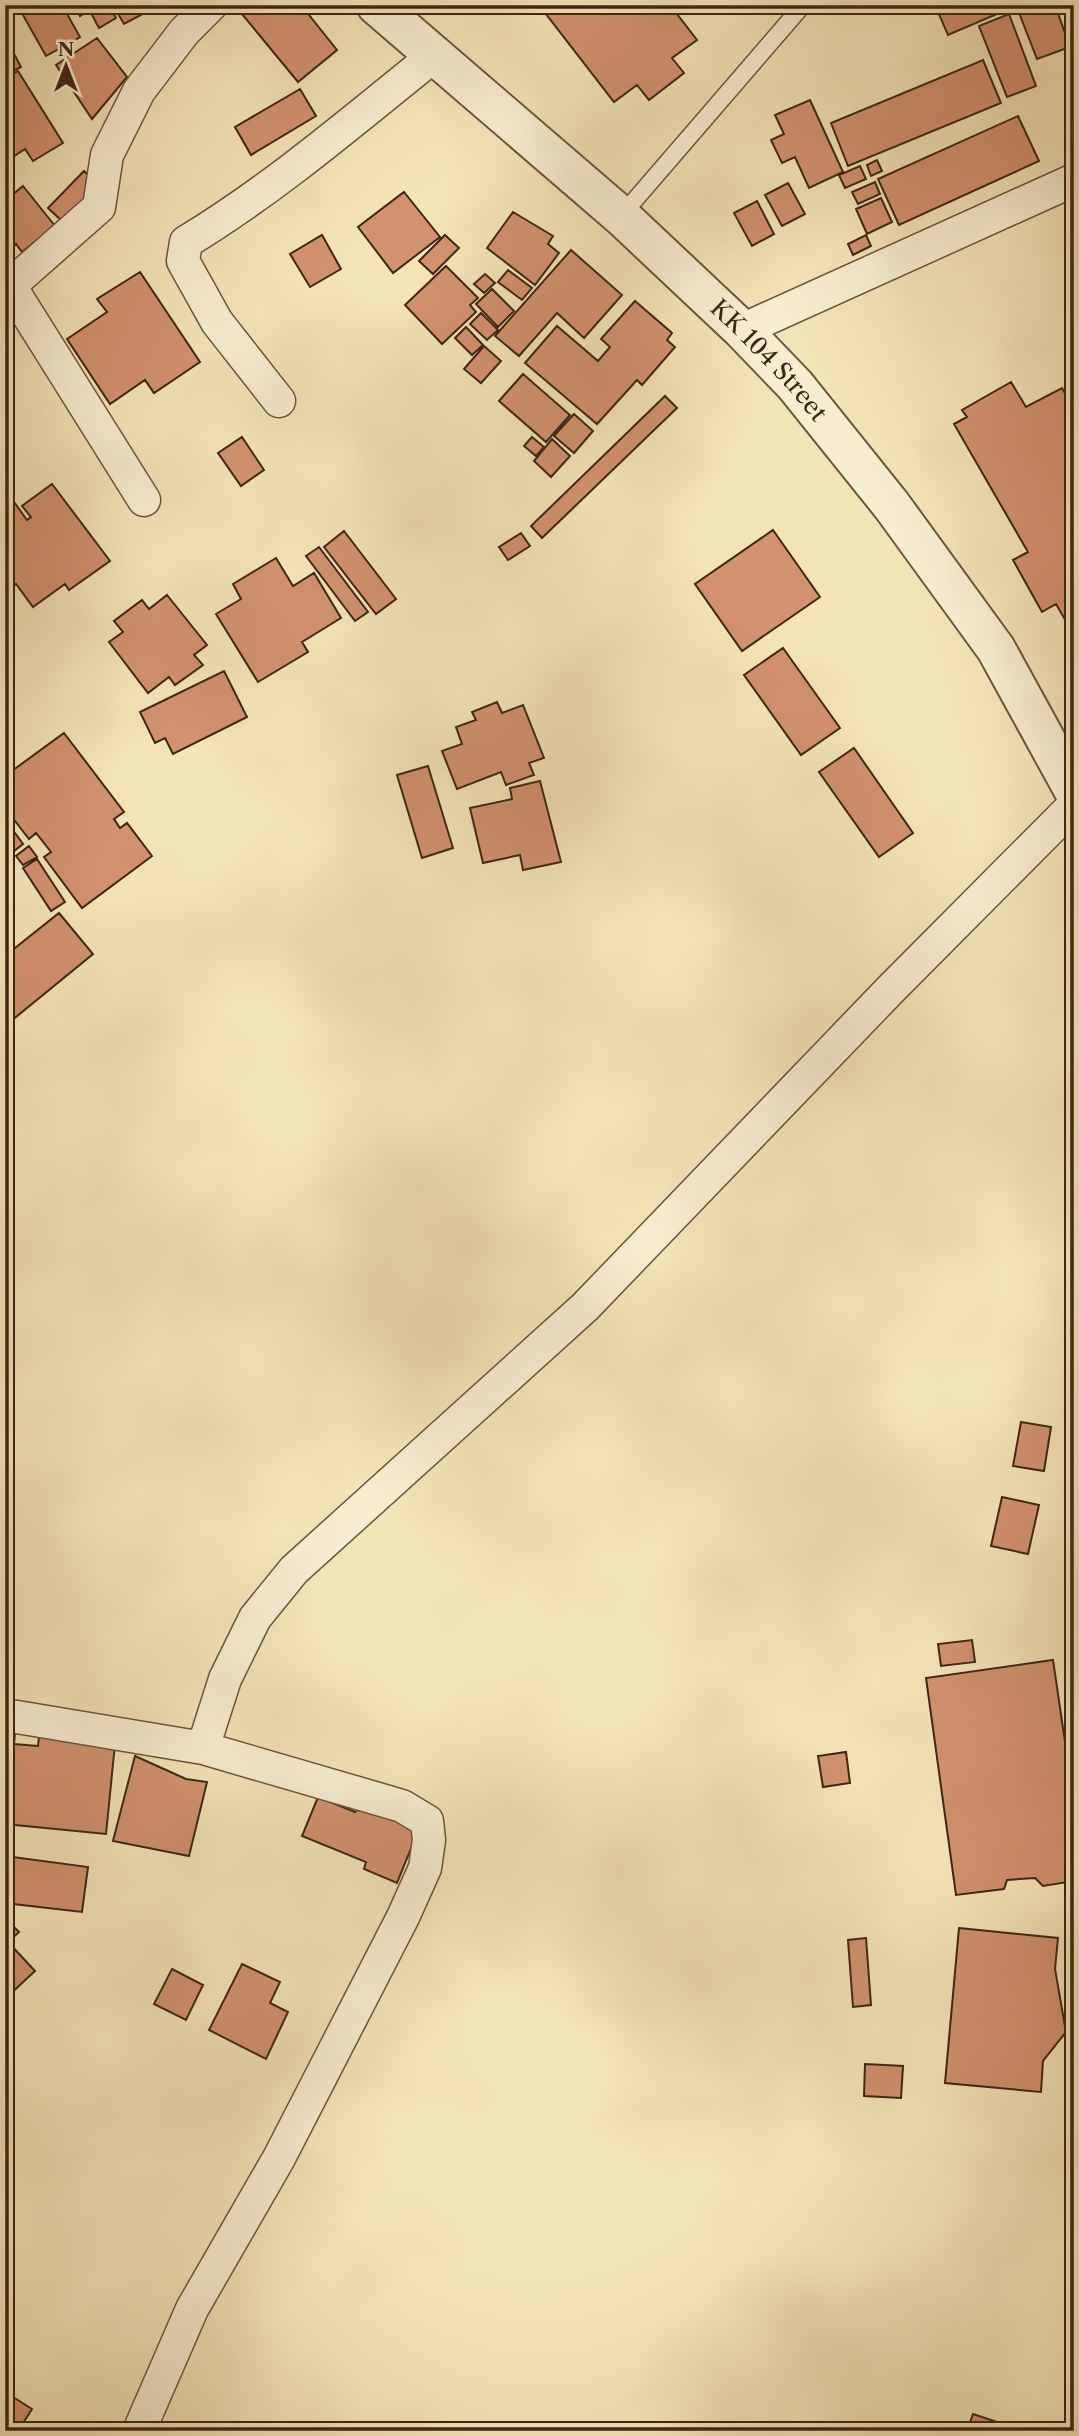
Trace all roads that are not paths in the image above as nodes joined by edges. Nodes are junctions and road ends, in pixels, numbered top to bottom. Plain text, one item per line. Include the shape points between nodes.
1 (211, 5) edge
2 (376, 5) edge
3 (803, 5) edge
4 (436, 54) junction
5 (1074, 180) edge
6 (621, 216) junction
7 (8, 288) edge
8 (743, 330) junction
9 (279, 401) dead end
10 (144, 500) dead end
11 (1074, 791) edge
12 (1074, 805) edge
13 (5, 1715) edge
14 (203, 1748) junction
15 (139, 2431) edge

1 - 7 street via 139,91 107,155 99,206
2 - 4 street, KK 104 Street
3 - 6 lane
4 - 6 street, KK 104 Street
4 - 9 street via 296,167 186,242 183,261 217,322
5 - 8 street
6 - 8 street, KK 104 Street
7 - 10 street
8 - 11 street, KK 104 Street via 795,385 892,506 996,649
12 - 14 street via 585,1307 294,1570 255,1618 225,1679
13 - 14 street
14 - 15 street via 402,1806 427,1821 429,1840 425,1868 403,1917 279,2158 192,2309

